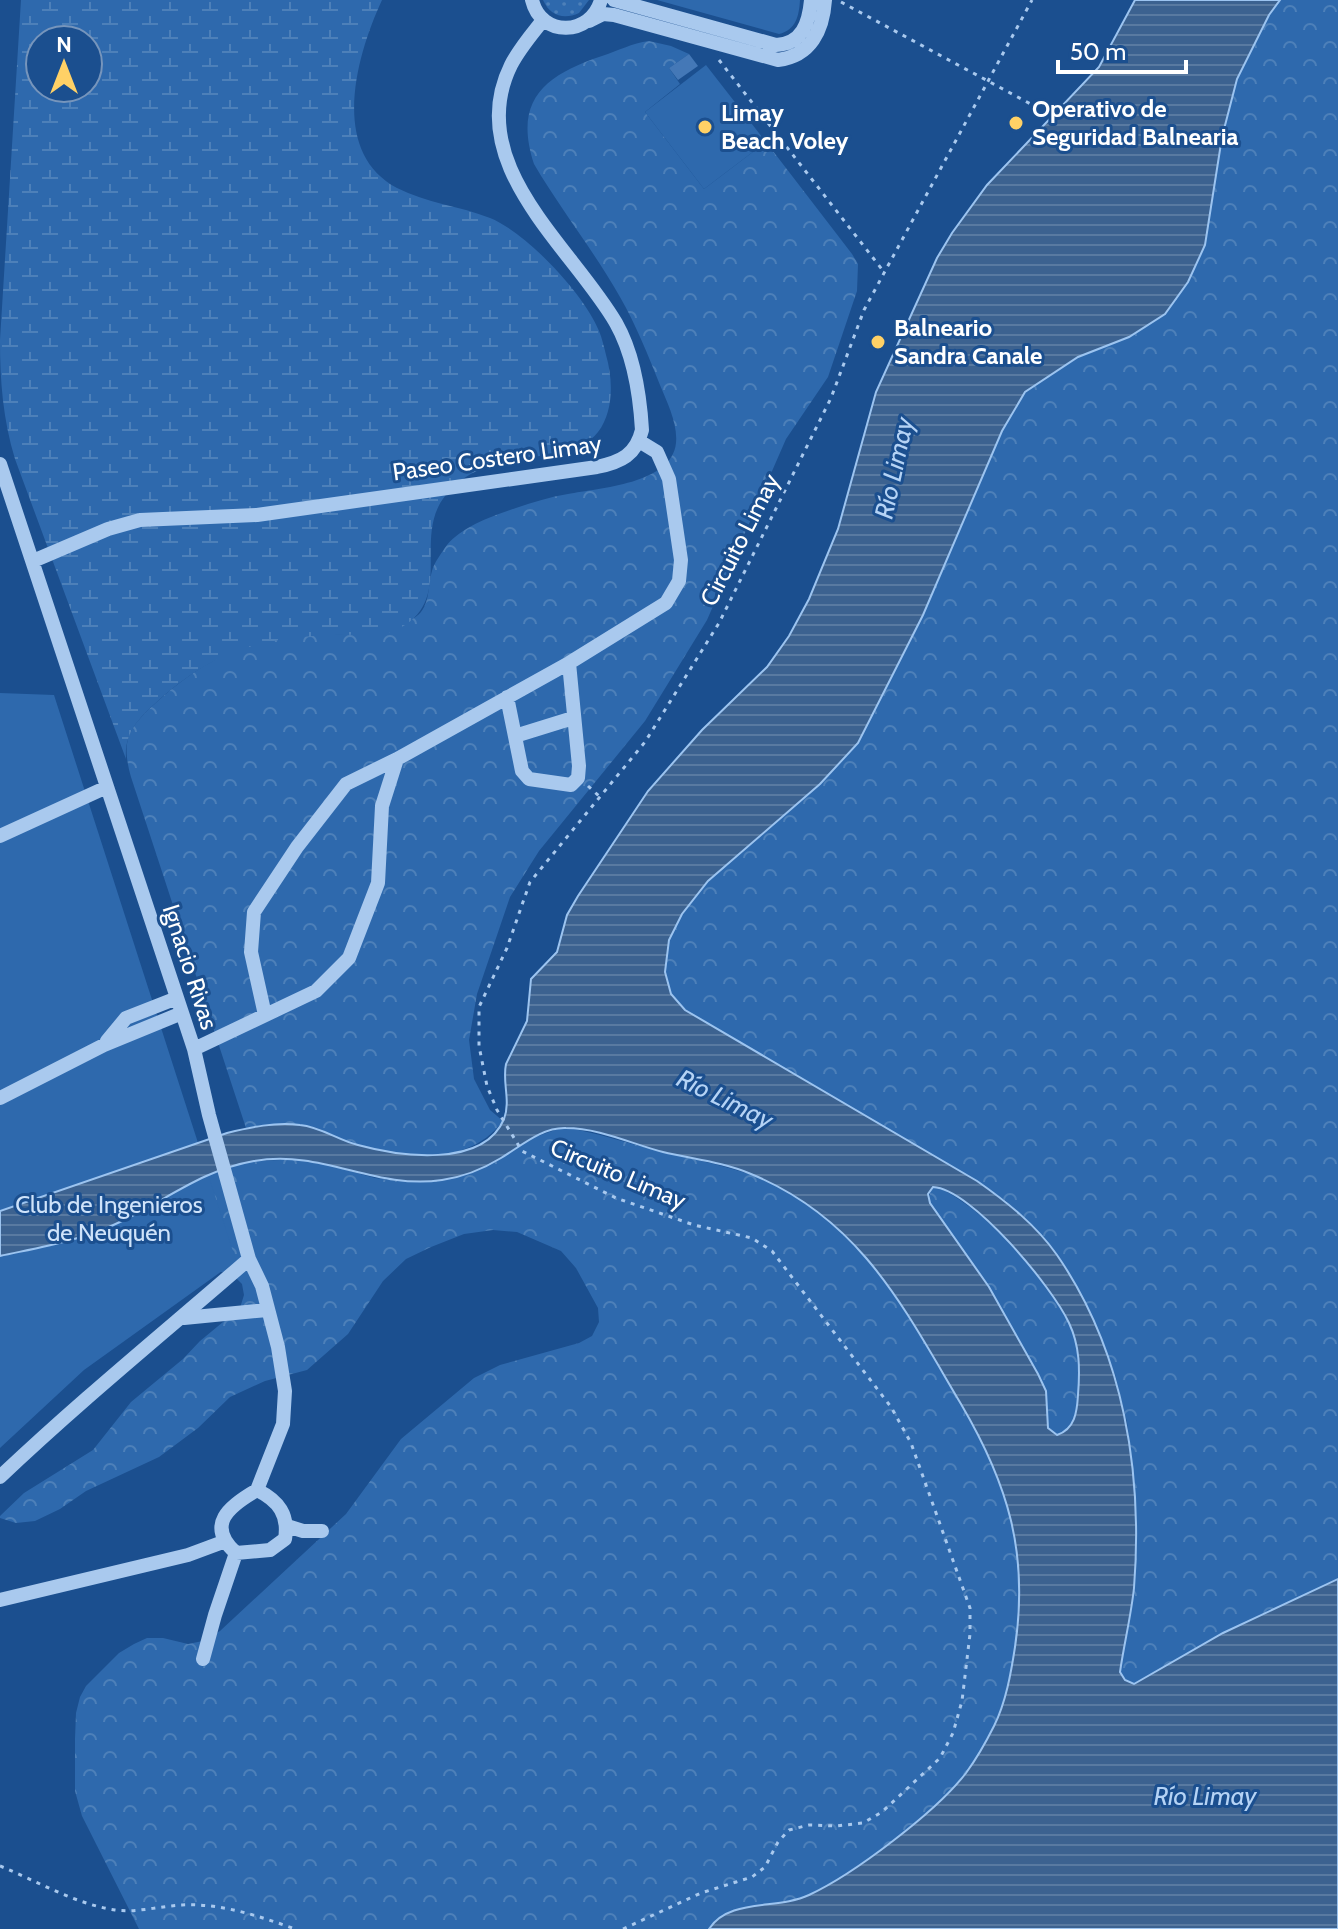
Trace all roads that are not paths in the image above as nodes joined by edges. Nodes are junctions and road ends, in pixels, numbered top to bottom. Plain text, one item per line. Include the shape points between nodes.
1 (532, 0) edge
2 (601, 0) edge
3 (614, 0) edge
4 (811, 0) edge
5 (825, 0) edge
6 (543, 20) junction
7 (589, 21) junction
8 (639, 441) junction
9 (0, 464) edge
10 (33, 561) junction
11 (569, 663) junction
12 (507, 697) junction
13 (573, 718) junction
14 (515, 736) junction
15 (397, 759) junction
16 (107, 787) junction
17 (0, 836) edge
18 (177, 998) junction
19 (182, 1013) junction
20 (265, 1015) junction
21 (104, 1045) junction
22 (194, 1049) junction
23 (0, 1098) edge
24 (249, 1259) junction
25 (267, 1310) junction
26 (184, 1318) junction
27 (0, 1477) edge
28 (257, 1490) junction
29 (287, 1526) junction
30 (322, 1531) dead end
31 (223, 1542) junction
32 (236, 1553) junction
33 (0, 1600) edge
34 (203, 1659) dead end

1 - 6 street
2 - 7 street
3 - 4 street via 776,45 801,33
5 - 7 street via 821,25 810,45 778,60 614,15
6 - 7 street via 568,29
6 - 8 street via 505,82 498,115 503,144 536,215 612,316 624,340 641,420
8 - 10 street, Paseo Costero Limay via 627,458 597,467 257,515 140,520
8 - 11 street via 657,452 669,479 681,560 679,581 666,603
9 - 10 street, Ignacio Rivas
10 - 16 street, Ignacio Rivas
11 - 12 street
11 - 13 street
12 - 14 street
12 - 15 street
13 - 14 street
13 - 14 street via 579,766 571,785 529,779 522,771
15 - 20 street via 382,806 378,883 349,958 316,991
15 - 20 street via 346,784 254,912 251,952
16 - 17 street
16 - 18 street, Ignacio Rivas
18 - 19 street, Ignacio Rivas
18 - 21 street via 126,1018
19 - 21 street
19 - 22 street, Ignacio Rivas
20 - 22 street
21 - 23 street
22 - 24 street, Ignacio Rivas
24 - 25 street, Ignacio Rivas
24 - 26 street
25 - 26 street
25 - 28 street, Ignacio Rivas via 285,1391 283,1424
26 - 27 street via 129,1360
28 - 29 street via 284,1510
28 - 31 street via 234,1504 224,1518
29 - 30 street
29 - 32 street via 285,1539 270,1550
31 - 32 street
31 - 33 street
32 - 34 street

